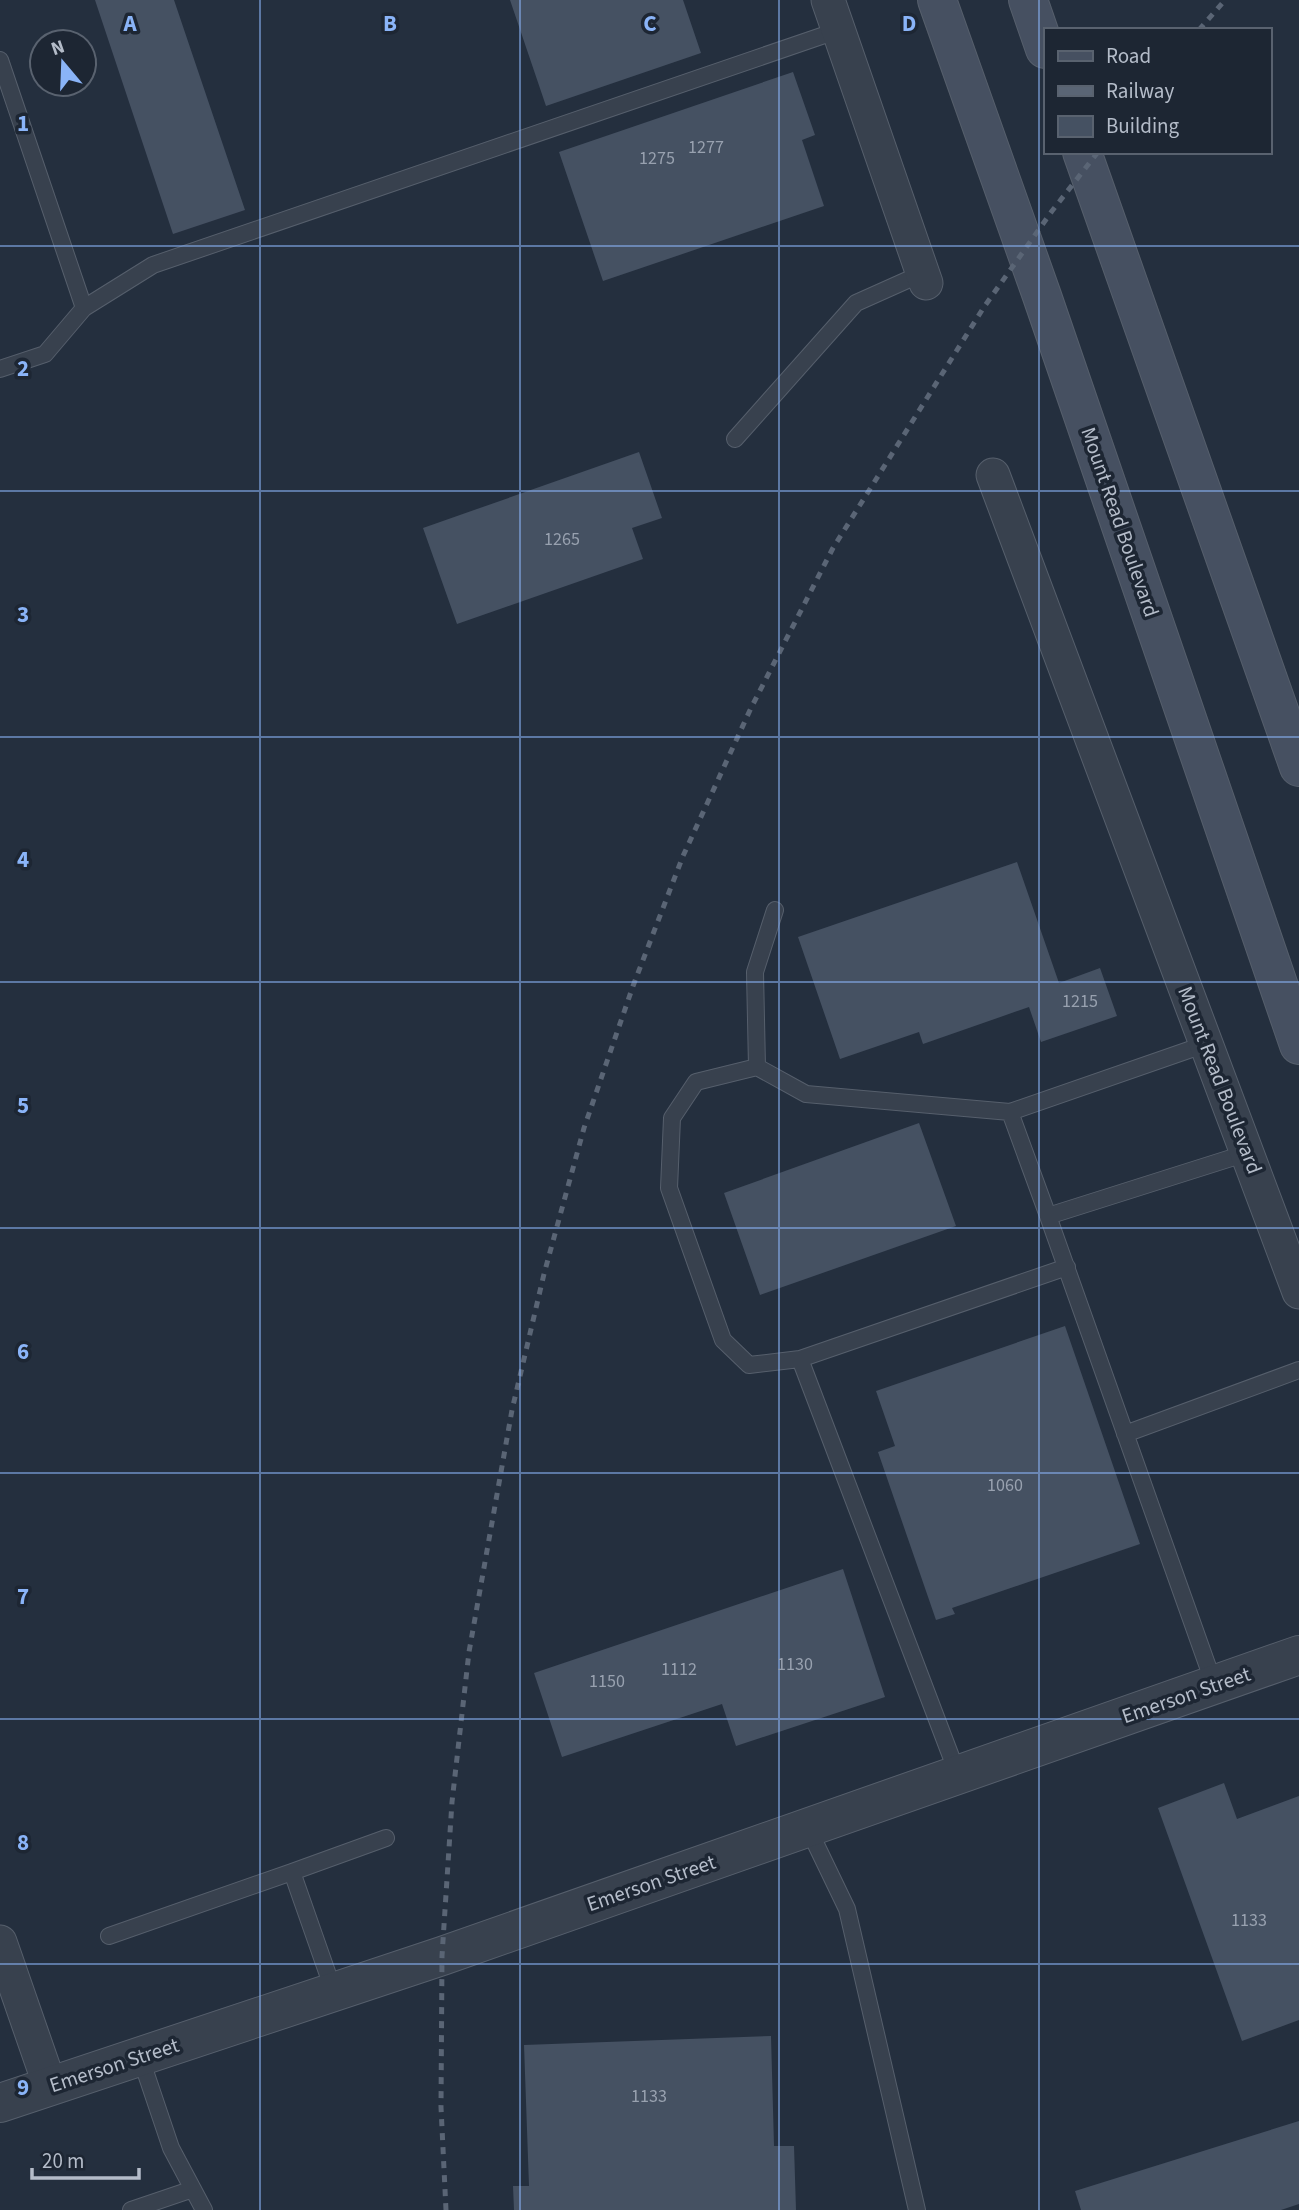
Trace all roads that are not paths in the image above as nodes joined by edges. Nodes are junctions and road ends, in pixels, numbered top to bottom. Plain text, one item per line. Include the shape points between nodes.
1 (937, 0) edge
2 (1028, 0) edge
3 (833, 15) edge
4 (1044, 46) edge
5 (0, 60) edge
6 (1083, 154) edge
7 (925, 278) joint
8 (84, 308) junction
9 (0, 369) edge
10 (735, 439) dead end
11 (993, 475) dead end
12 (1299, 767) edge
13 (775, 910) dead end
14 (1206, 1044) junction
15 (1299, 1045) edge
16 (757, 1068) junction
17 (1010, 1112) junction
18 (1247, 1153) junction
19 (1048, 1216) junction
20 (1067, 1268) junction
21 (1299, 1292) edge
22 (800, 1359) junction
23 (1299, 1370) edge
24 (1125, 1434) junction
25 (1299, 1655) edge
26 (1214, 1684) junction
27 (958, 1774) junction
28 (808, 1828) junction
29 (386, 1838) dead end
30 (292, 1872) junction
31 (109, 1936) dead end
32 (0, 1942) edge
33 (334, 1992) junction
34 (140, 2056) junction
35 (50, 2086) junction
36 (0, 2103) edge
37 (193, 2189) junction
38 (131, 2210) edge
39 (204, 2210) edge
40 (917, 2210) edge

1 - 15 main road, Mount Read Boulevard
2 - 4 main road
3 - 7 street
3 - 8 lane via 153,265
5 - 8 lane
6 - 12 main road
7 - 10 lane via 856,303
8 - 9 lane via 45,354
11 - 14 street, Mount Read Boulevard
13 - 16 lane via 755,972
14 - 17 lane
14 - 18 street, Mount Read Boulevard
16 - 17 lane via 806,1094
16 - 22 lane via 696,1082 672,1118 669,1188 723,1340 749,1365
17 - 19 lane
18 - 19 lane
18 - 21 street, Mount Read Boulevard
19 - 20 lane
20 - 22 lane
20 - 24 lane
22 - 27 lane
23 - 24 lane
24 - 26 lane
25 - 26 street, Emerson Street
26 - 27 street, Emerson Street
27 - 28 street, Emerson Street
28 - 33 street, Emerson Street
28 - 40 lane via 847,1909
29 - 30 lane
30 - 31 lane
30 - 33 lane
32 - 35 street
33 - 34 street, Emerson Street
34 - 35 street, Emerson Street
34 - 37 lane via 171,2148
35 - 36 street, Emerson Street
37 - 38 lane
37 - 39 lane

